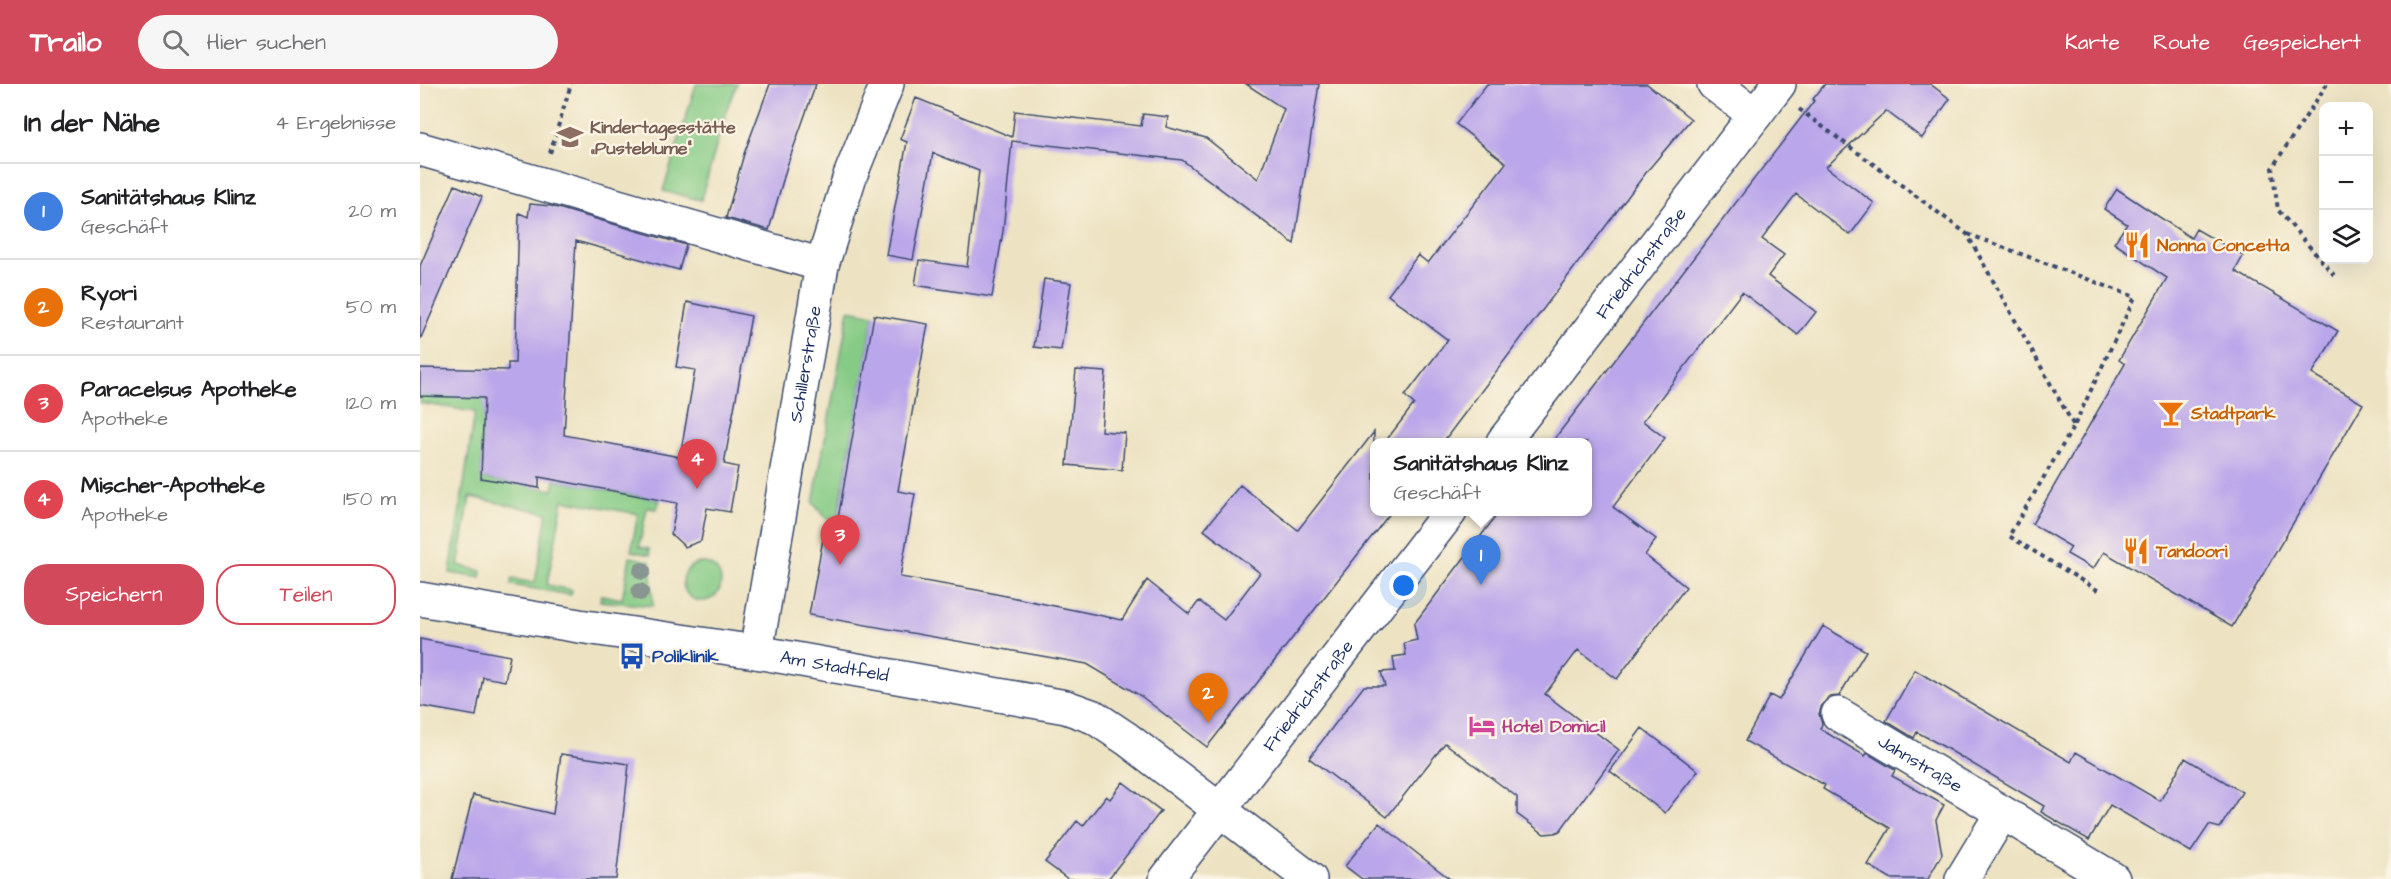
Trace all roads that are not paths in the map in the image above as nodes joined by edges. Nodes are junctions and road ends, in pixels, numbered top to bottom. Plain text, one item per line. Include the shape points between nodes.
1 (887, 84) edge
2 (1714, 84) edge
3 (1769, 97) edge
4 (421, 152) edge
5 (822, 265) junction
6 (1506, 438) edge
7 (1447, 516) edge
8 (420, 599) edge
9 (756, 652) junction
10 (1838, 714) dead end
11 (1220, 810) junction
12 (2002, 813) junction
13 (1166, 879) edge
14 (1310, 879) edge
15 (1962, 879) edge
16 (2113, 879) edge

1 - 5 street, Schillerstraße via 850,176
2 - 3 street
3 - 6 street, Friedrichstraße
4 - 5 street
5 - 9 street, Schillerstraße
7 - 11 street, Friedrichstraße
8 - 9 street, Am Stadtfeld
9 - 11 street, Am Stadtfeld via 1066,707 1094,717 1127,739
10 - 12 street, Jahnstraße
11 - 13 street, Friedrichstraße
11 - 14 street, Am Stadtfeld
12 - 15 street
12 - 16 street, Jahnstraße

